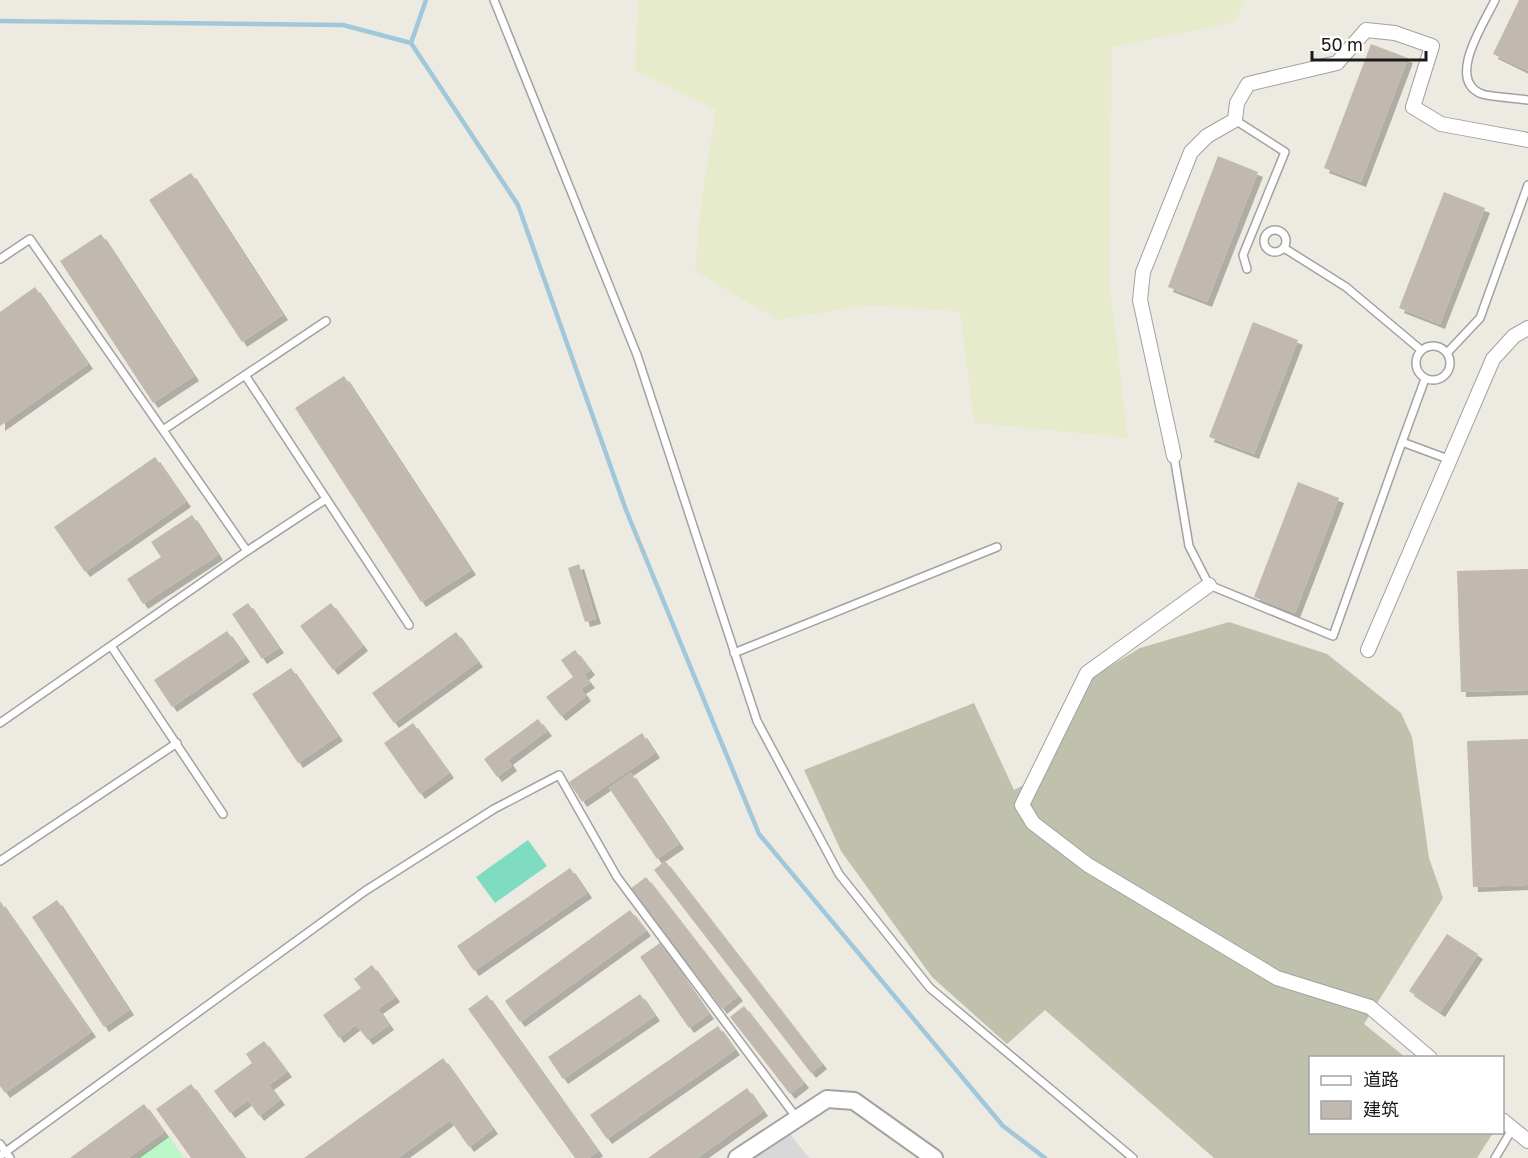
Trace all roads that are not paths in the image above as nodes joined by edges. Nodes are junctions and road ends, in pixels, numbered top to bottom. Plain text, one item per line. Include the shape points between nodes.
1 (494, 0) edge
2 (1495, 0) edge
3 (1528, 100) edge
4 (1235, 120) junction
5 (1528, 140) edge
6 (1528, 185) edge
7 (1256, 229) junction
8 (1266, 235) junction
9 (1284, 248) junction
10 (0, 259) edge
11 (1248, 270) dead end
12 (326, 321) dead end
13 (1528, 328) edge
14 (1421, 350) junction
15 (1447, 353) junction
16 (245, 375) junction
17 (1425, 379) junction
18 (163, 430) junction
19 (1402, 442) junction
20 (1174, 456) joint
21 (1448, 459) junction
22 (326, 499) junction
23 (997, 547) dead end
24 (247, 551) junction
25 (1209, 585) junction
26 (409, 625) dead end
27 (111, 646) junction
28 (1368, 650) dead end
29 (734, 652) junction
30 (0, 723) edge
31 (177, 744) junction
32 (223, 814) dead end
33 (0, 861) edge
34 (1428, 1056) edge
35 (796, 1117) junction
36 (1508, 1124) edge
37 (1528, 1141) edge
38 (0, 1144) edge
39 (5, 1155) edge
40 (737, 1158) edge
41 (934, 1158) edge
42 (1133, 1158) edge
43 (1495, 1158) edge

1 - 29 lane via 637,355
2 - 3 lane via 1468,57 1465,74 1481,93
4 - 5 street via 1237,103 1248,84 1337,63 1366,30 1395,33 1432,46 1413,107 1441,124
4 - 7 lane via 1285,152
4 - 20 street via 1207,136 1191,152 1143,272 1140,300
6 - 15 lane via 1480,318
7 - 8 lane
7 - 11 lane via 1243,255
8 - 9 lane via 1264,242 1270,251
8 - 9 lane via 1271,230 1281,232 1286,237
9 - 14 lane via 1346,286
10 - 18 lane via 30,238
12 - 16 lane
13 - 21 street via 1514,336 1493,359
14 - 15 lane via 1432,346
14 - 17 lane via 1415,366
15 - 17 lane via 1450,364 1446,375 1436,381
16 - 18 lane
16 - 22 lane
17 - 19 lane
18 - 24 lane
19 - 21 lane
19 - 25 lane via 1333,636
20 - 25 lane via 1189,546
21 - 28 street
22 - 24 lane
22 - 26 lane
23 - 29 lane
24 - 27 lane
25 - 34 street via 1087,673 1022,805 1033,823 1088,865 1277,978 1370,1006
27 - 30 lane
27 - 31 lane
29 - 42 lane via 757,721 839,874 930,988
31 - 32 lane
31 - 33 lane
35 - 39 lane via 617,877 559,775 494,809 365,891
35 - 40 street
35 - 41 street via 826,1098 854,1101
36 - 37 street
36 - 43 lane
38 - 39 lane

